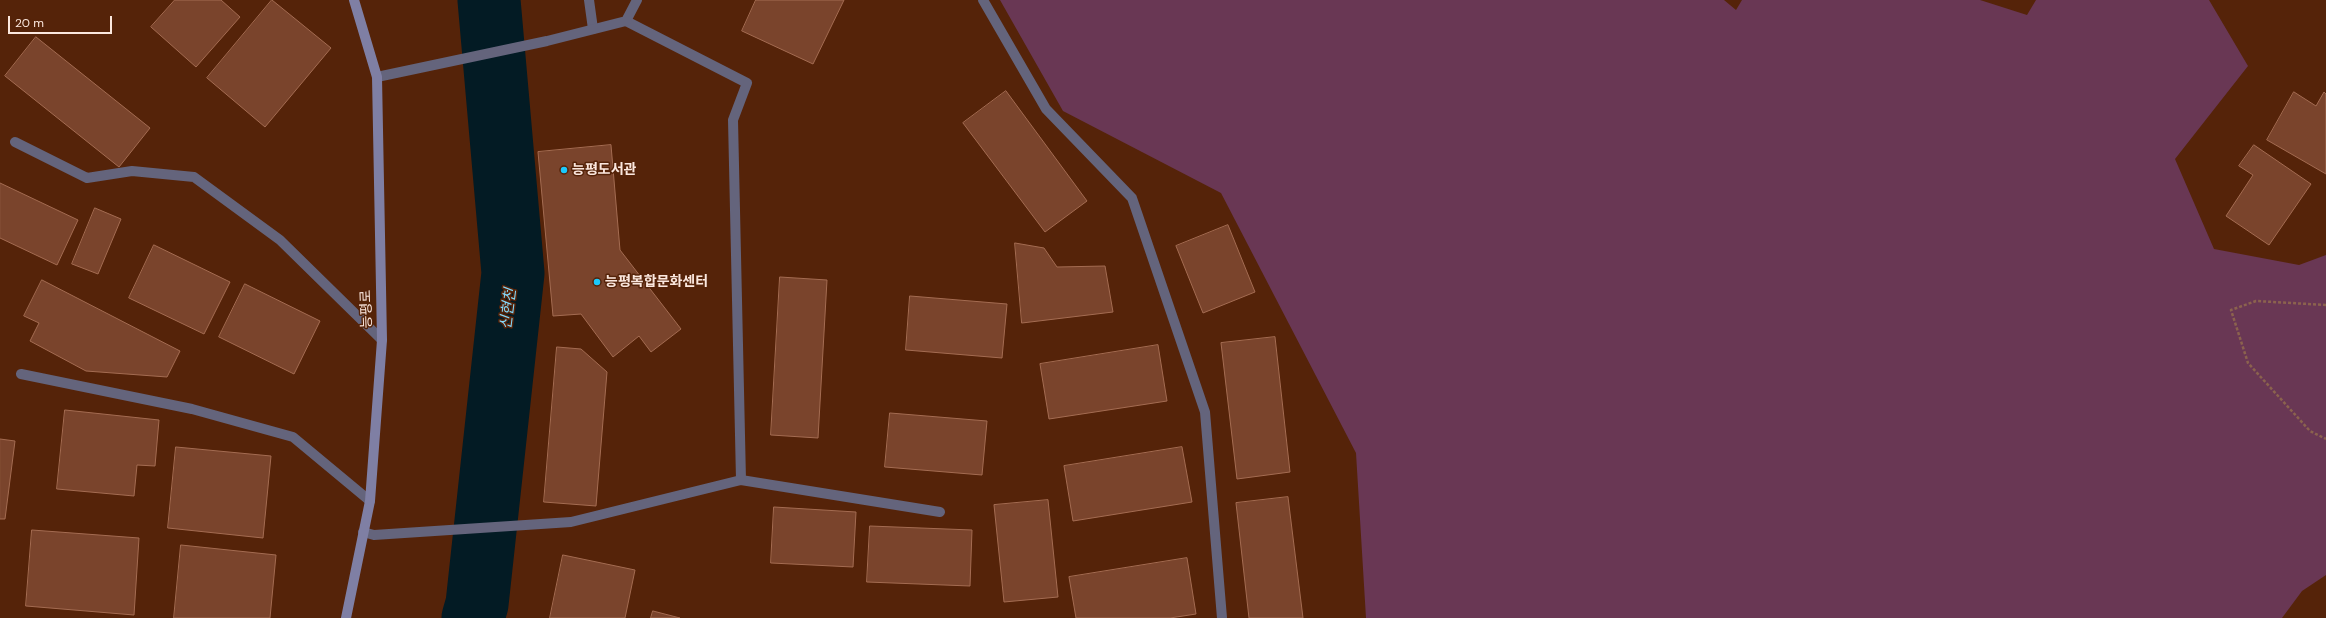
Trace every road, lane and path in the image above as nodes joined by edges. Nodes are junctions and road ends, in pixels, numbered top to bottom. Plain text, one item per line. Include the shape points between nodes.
1 (354, 0) edge
2 (589, 0) edge
3 (637, 0) edge
4 (983, 0) edge
5 (626, 21) junction
6 (593, 29) junction
7 (377, 77) junction
8 (15, 142) dead end
9 (2326, 305) edge
10 (382, 340) junction
11 (21, 374) dead end
12 (2326, 439) edge
13 (742, 480) junction
14 (370, 501) junction
15 (940, 512) dead end
16 (363, 532) junction
17 (346, 618) edge
18 (1222, 618) edge

1 - 7 main road, 능평로
2 - 6 street
3 - 5 street
4 - 18 street via 1046,109 1132,198 1205,412
5 - 6 street
5 - 13 street via 747,83 733,120
6 - 7 street
7 - 10 main road, 능평로
8 - 10 street via 87,178 132,171 194,177 280,240
9 - 12 path via 2256,301 2231,310 2248,363 2310,432
10 - 14 main road, 능평로
11 - 14 street via 192,409 293,437
13 - 15 street
13 - 16 street via 571,522 374,535
14 - 16 main road, 능평로
16 - 17 main road, 능평로

